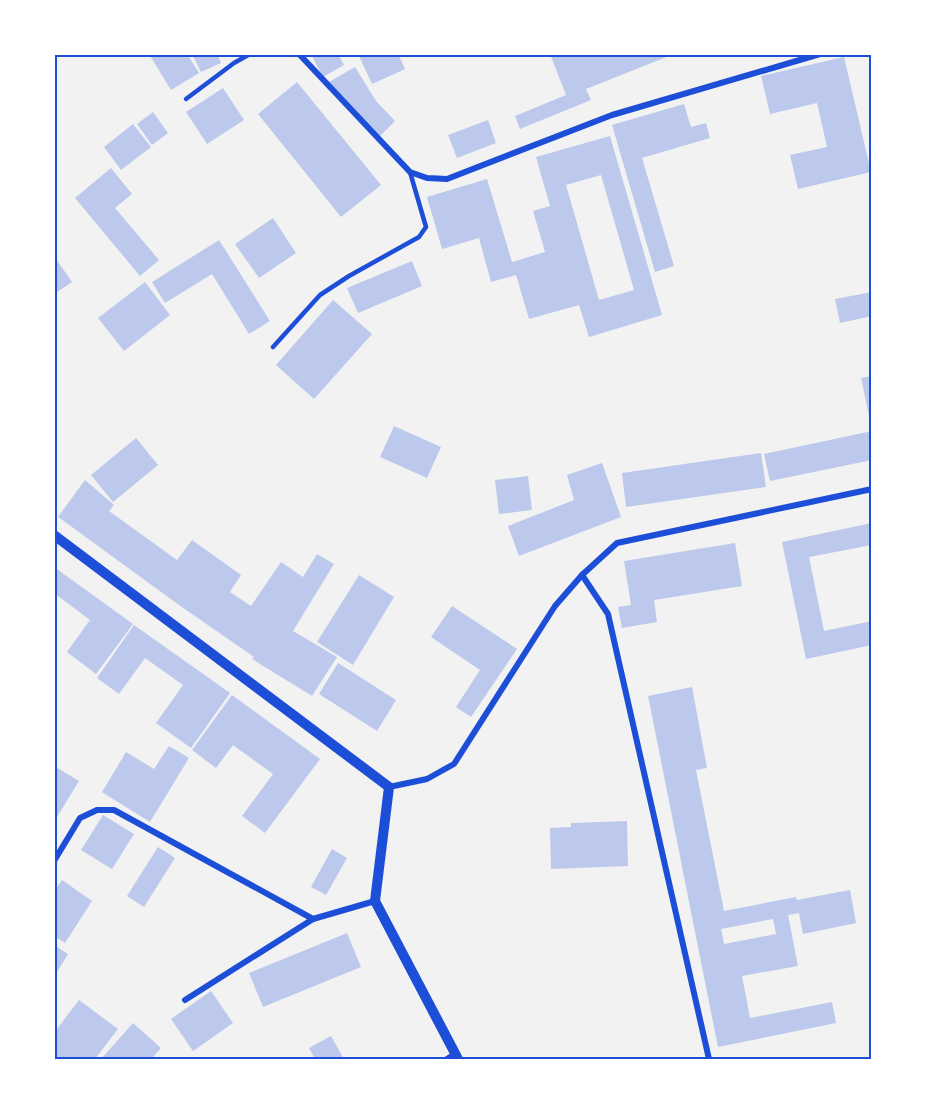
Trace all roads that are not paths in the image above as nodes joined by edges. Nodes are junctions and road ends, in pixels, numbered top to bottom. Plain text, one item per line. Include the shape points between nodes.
1 (250, 54) edge
2 (299, 54) edge
3 (820, 54) edge
4 (186, 99) dead end
5 (410, 172) junction
6 (273, 347) dead end
7 (872, 489) edge
8 (54, 536) edge
9 (582, 575) junction
10 (389, 787) junction
11 (54, 861) edge
12 (375, 901) junction
13 (313, 919) junction
14 (185, 1000) dead end
15 (453, 1057) edge
16 (709, 1059) edge

1 - 4 lane
2 - 5 street
3 - 5 street via 612,115 447,178 427,178
5 - 6 lane via 426,227 419,237 320,295
7 - 9 street via 616,543
8 - 10 street
9 - 10 street via 555,606 454,764 427,779
9 - 16 street via 608,614
10 - 12 street
11 - 13 street via 80,819 97,810 114,810
12 - 13 street
12 - 15 street
13 - 14 street

